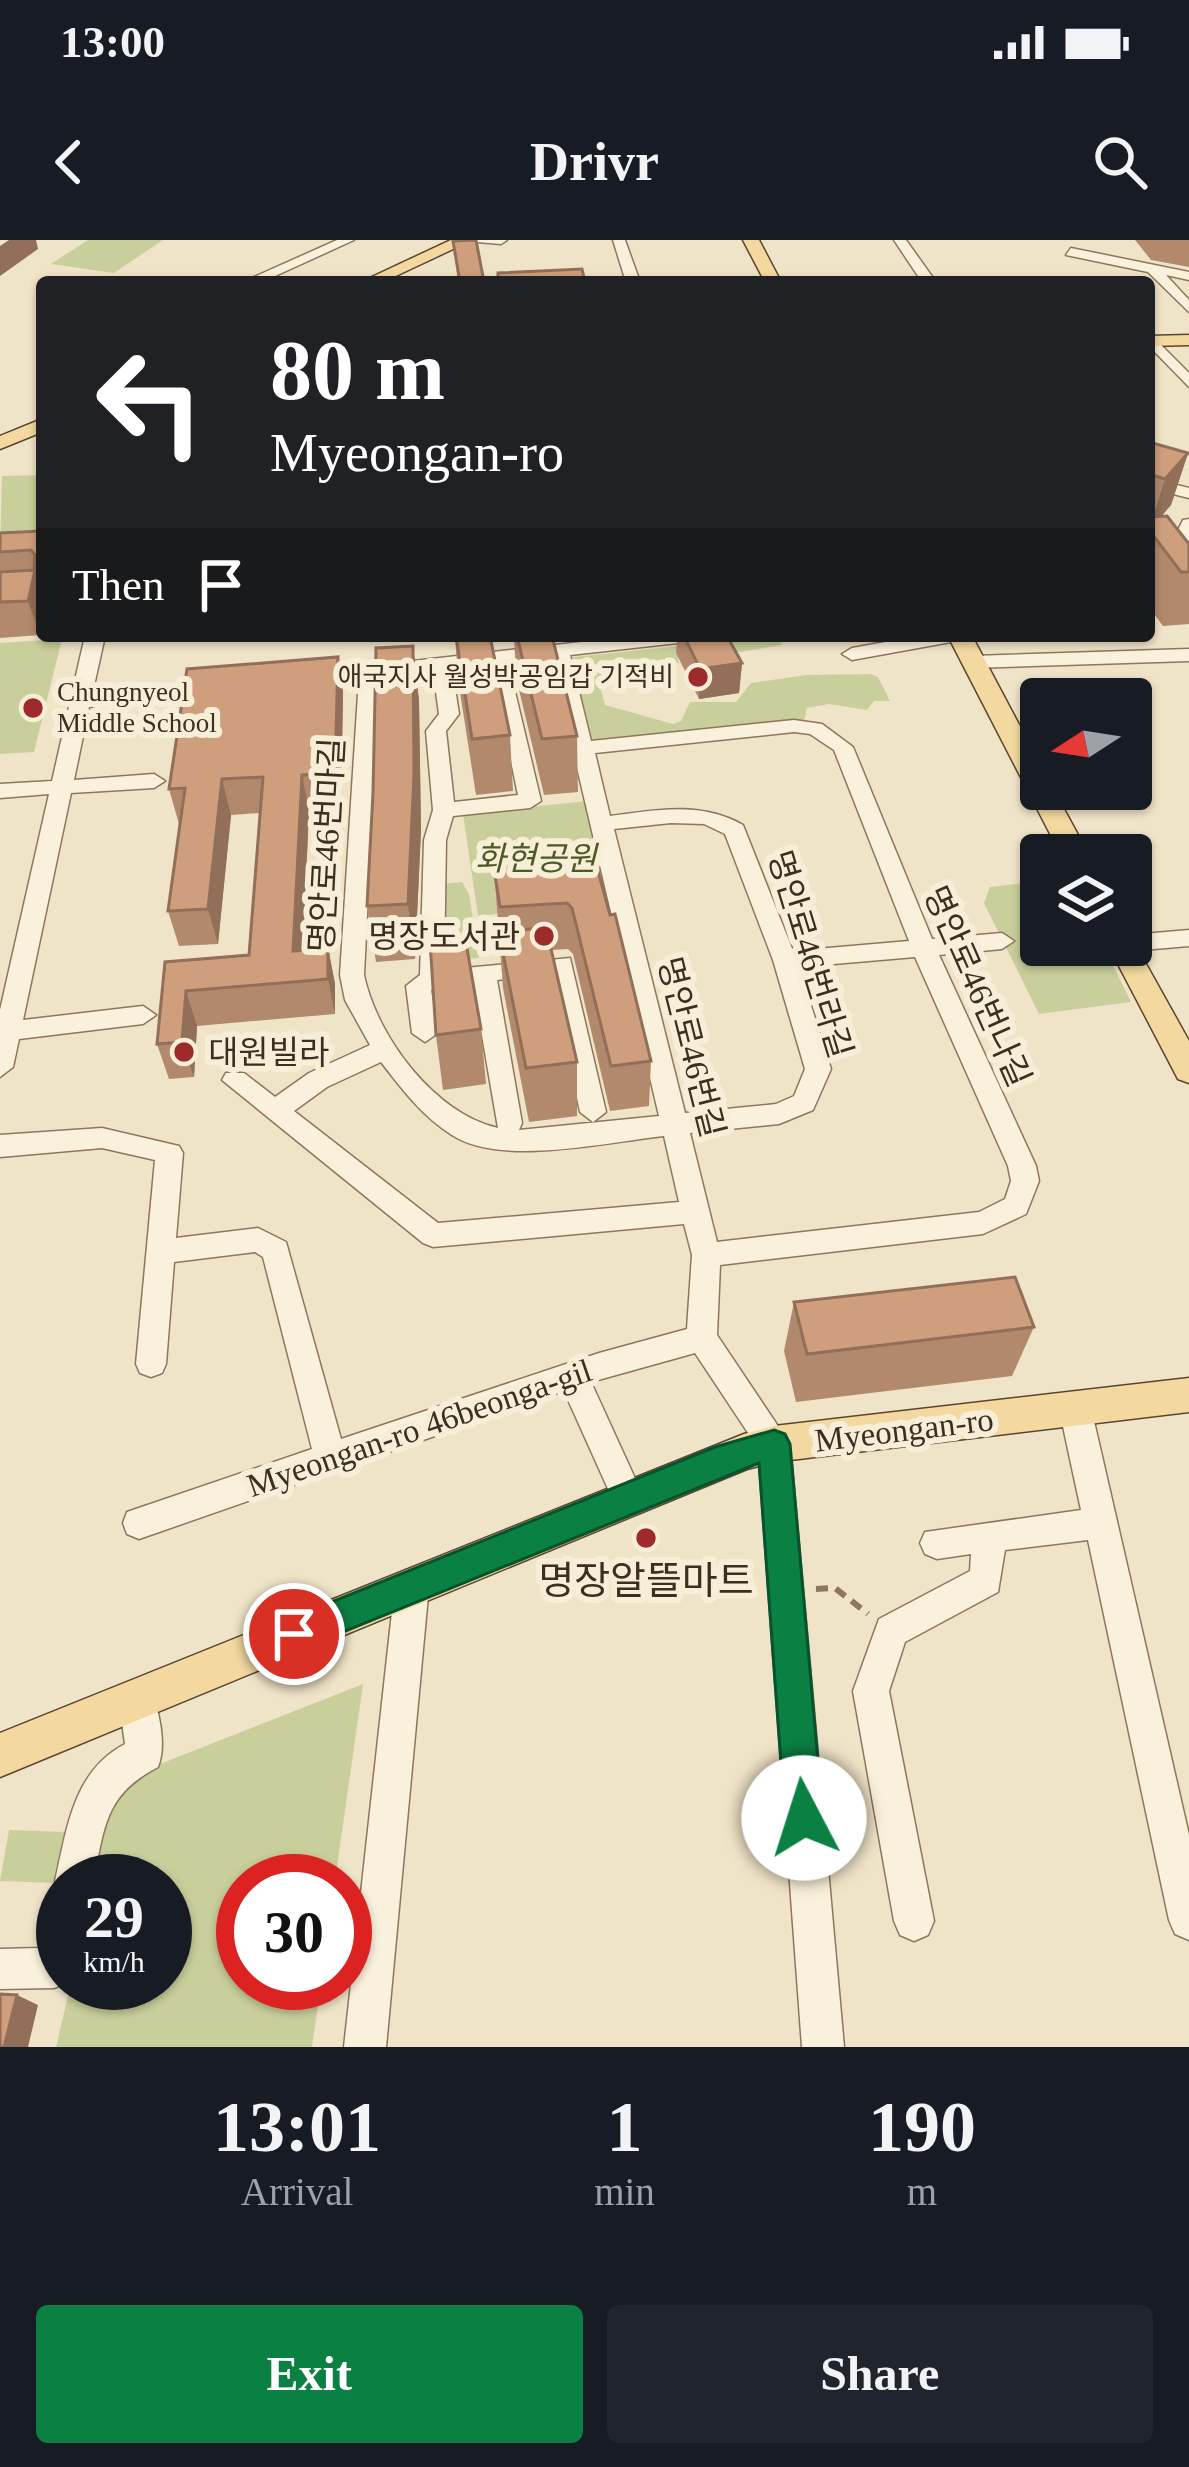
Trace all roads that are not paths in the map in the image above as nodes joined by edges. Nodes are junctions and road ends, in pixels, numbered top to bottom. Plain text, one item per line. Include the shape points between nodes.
1 (348, 240) edge
2 (501, 240) edge
3 (619, 240) edge
4 (752, 240) edge
5 (900, 240) edge
6 (1060, 240) edge
7 (460, 241) edge
8 (1072, 252) junction
9 (1085, 267) dead end
10 (1153, 268) junction
11 (264, 276) edge
12 (382, 276) edge
13 (631, 276) edge
14 (770, 276) edge
15 (925, 276) edge
16 (1189, 276) edge
17 (1189, 308) edge
18 (1155, 339) edge
19 (1189, 340) edge
20 (1155, 344) edge
21 (1187, 378) edge
22 (36, 428) edge
23 (0, 443) edge
24 (1155, 484) edge
25 (1189, 493) edge
26 (1189, 524) edge
27 (1180, 550) edge
28 (93, 642) edge
29 (632, 642) edge
30 (918, 642) edge
31 (963, 642) edge
32 (559, 650) junction
33 (852, 654) dead end
34 (1189, 655) edge
35 (974, 662) junction
36 (442, 663) junction
37 (369, 671) junction
38 (280, 680) edge
39 (505, 682) edge
40 (236, 686) edge
41 (80, 702) junction
42 (583, 748) junction
43 (154, 781) dead end
44 (62, 787) junction
45 (0, 790) edge
46 (444, 810) junction
47 (602, 824) junction
48 (1065, 834) edge
49 (1189, 938) edge
50 (1002, 941) dead end
51 (1152, 942) edge
52 (923, 949) junction
53 (785, 960) junction
54 (1138, 966) edge
55 (483, 974) junction
56 (431, 980) junction
57 (143, 1015) dead end
58 (8, 1031) junction
59 (425, 1033) dead end
60 (385, 1049) junction
61 (0, 1067) edge
62 (1189, 1071) edge
63 (236, 1080) dead end
64 (275, 1111) junction
65 (593, 1112) dead end
66 (508, 1123) dead end
67 (674, 1124) junction
68 (0, 1146) edge
69 (695, 1212) junction
70 (160, 1252) junction
71 (706, 1255) junction
72 (701, 1338) junction
73 (151, 1364) dead end
74 (572, 1375) junction
75 (1189, 1395) edge
76 (1075, 1408) junction
77 (774, 1444) junction
78 (330, 1456) junction
79 (628, 1498) junction
80 (139, 1522) dead end
81 (1100, 1523) junction
82 (989, 1536) junction
83 (937, 1543) dead end
84 (412, 1585) junction
85 (137, 1701) junction
86 (0, 1755) edge
87 (80, 1854) edge
88 (1189, 1920) edge
89 (914, 1921) dead end
90 (36, 1968) edge
91 (0, 1969) edge
92 (365, 2047) edge
93 (823, 2047) edge

1 - 11 street
2 - 7 street
3 - 13 street
4 - 14 main road
5 - 15 street
6 - 8 street
7 - 12 main road
8 - 9 street
8 - 10 street
10 - 16 street
10 - 17 street
18 - 19 main road
20 - 21 street
22 - 23 main road
24 - 25 street
26 - 27 street
28 - 41 street
29 - 32 street
30 - 33 street
31 - 35 main road
32 - 36 street
32 - 42 street, 명안로46번길
34 - 35 street
35 - 48 main road
36 - 37 street
36 - 46 street via 449,714 436,731
37 - 38 street
37 - 60 street, 명안로46번마길 via 352,975
39 - 46 street via 530,800
40 - 41 street
41 - 44 street
42 - 47 street, 명안로46번길
42 - 52 street, 명안로46번나길 via 794,725 831,735 843,747
43 - 44 street
44 - 45 street
44 - 58 street
46 - 56 street via 435,840
47 - 53 street, 명안로46번라길 via 721,819 743,842
47 - 67 street, 명안로46번길
49 - 51 street
50 - 52 street
52 - 53 street
52 - 71 street, 명안로46번나길 via 1022,1166 1016,1206 982,1223
53 - 67 street, 명안로46번라길 via 818,1069 804,1102 779,1114
54 - 62 main road
55 - 56 street
55 - 65 street via 561,964
55 - 66 street
56 - 59 street via 418,986
57 - 58 street
58 - 61 street
60 - 64 street
60 - 67 street, 명안로46번마길 via 430,1106 465,1131 511,1141
63 - 64 street
64 - 69 street via 433,1235
67 - 69 street, 명안로46번길
68 - 70 street via 102,1138 169,1153
69 - 71 street, 명안로46번길
70 - 73 street
70 - 78 street via 258,1240 275,1250
71 - 72 street, 명안로46번길
72 - 74 street, Myeongan-ro 46beonga-gil
72 - 77 street
74 - 78 street, Myeongan-ro 46beonga-gil
74 - 79 street
75 - 76 main road, Myeongan-ro
76 - 77 main road, Myeongan-ro
76 - 81 street
77 - 79 main road, Myeongan-ro
77 - 93 street
78 - 80 street, Myeongan-ro 46beonga-gil
79 - 84 main road, Myeongan-ro
81 - 82 street
81 - 88 street
82 - 83 street
82 - 89 street via 986,1580 891,1631 871,1690
84 - 85 main road, Myeongan-ro
84 - 92 street
85 - 86 main road, Myeongan-ro
85 - 87 street via 145,1754 113,1767 92,1804
90 - 91 street

